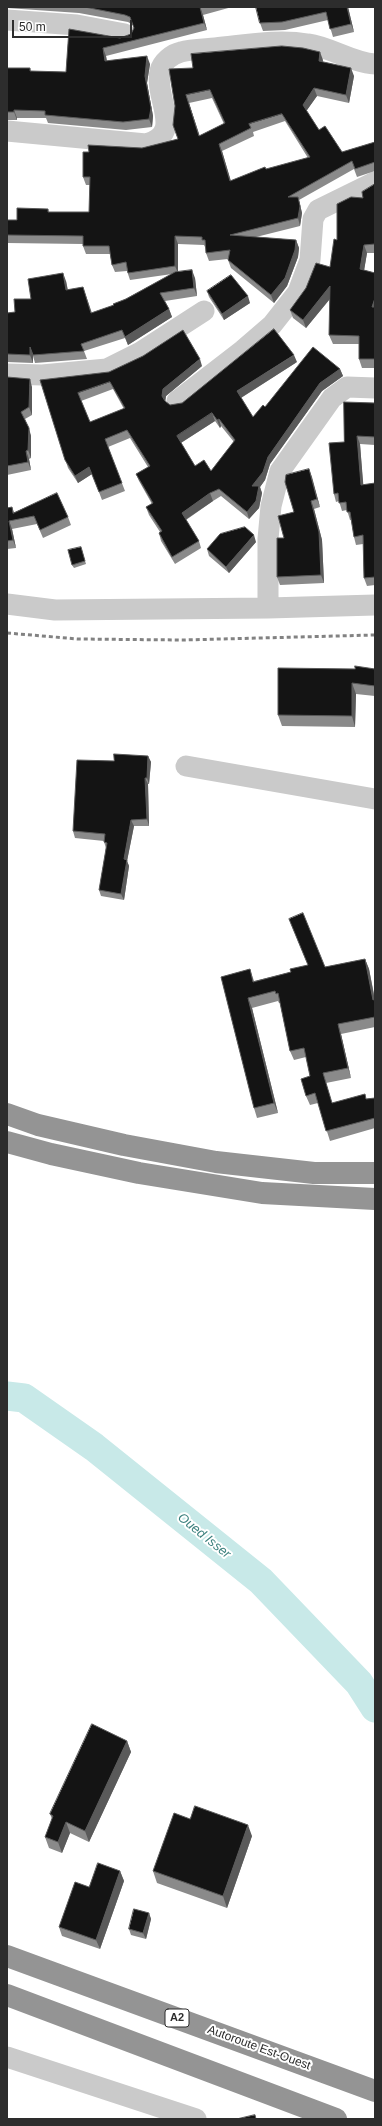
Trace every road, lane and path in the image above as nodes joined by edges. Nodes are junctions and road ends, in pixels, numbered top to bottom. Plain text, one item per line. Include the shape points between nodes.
1 (7, 20) edge
2 (125, 34) dead end
3 (375, 64) edge
4 (7, 131) edge
5 (375, 182) edge
6 (204, 311) dead end
7 (7, 374) edge
8 (375, 388) edge
9 (177, 401) dead end
10 (7, 604) edge
11 (375, 605) edge
12 (268, 608) junction
13 (186, 766) dead end
14 (375, 799) edge
15 (7, 1114) edge
16 (7, 1142) edge
17 (375, 1173) edge
18 (375, 1198) edge
19 (7, 1956) edge
20 (7, 1995) edge
21 (7, 2057) edge
22 (375, 2091) edge
23 (196, 2119) edge
24 (335, 2119) edge

1 - 2 street via 77,25
3 - 4 street via 365,64 336,51 310,44 281,41 181,52 166,60 160,70 159,89 167,127 164,135 155,141 146,144
5 - 9 street via 318,210 313,219 310,260 298,292 272,325
6 - 7 street via 139,353 107,369 42,375
8 - 12 street via 347,387 332,398 280,471 271,506 268,539
10 - 12 street via 55,610
11 - 12 street
13 - 14 street
15 - 17 highway via 38,1125 124,1145 216,1162 314,1173
16 - 18 highway via 132,1172 262,1193
19 - 22 highway, Autoroute Est-Ouest / A2
20 - 24 highway
21 - 23 street

